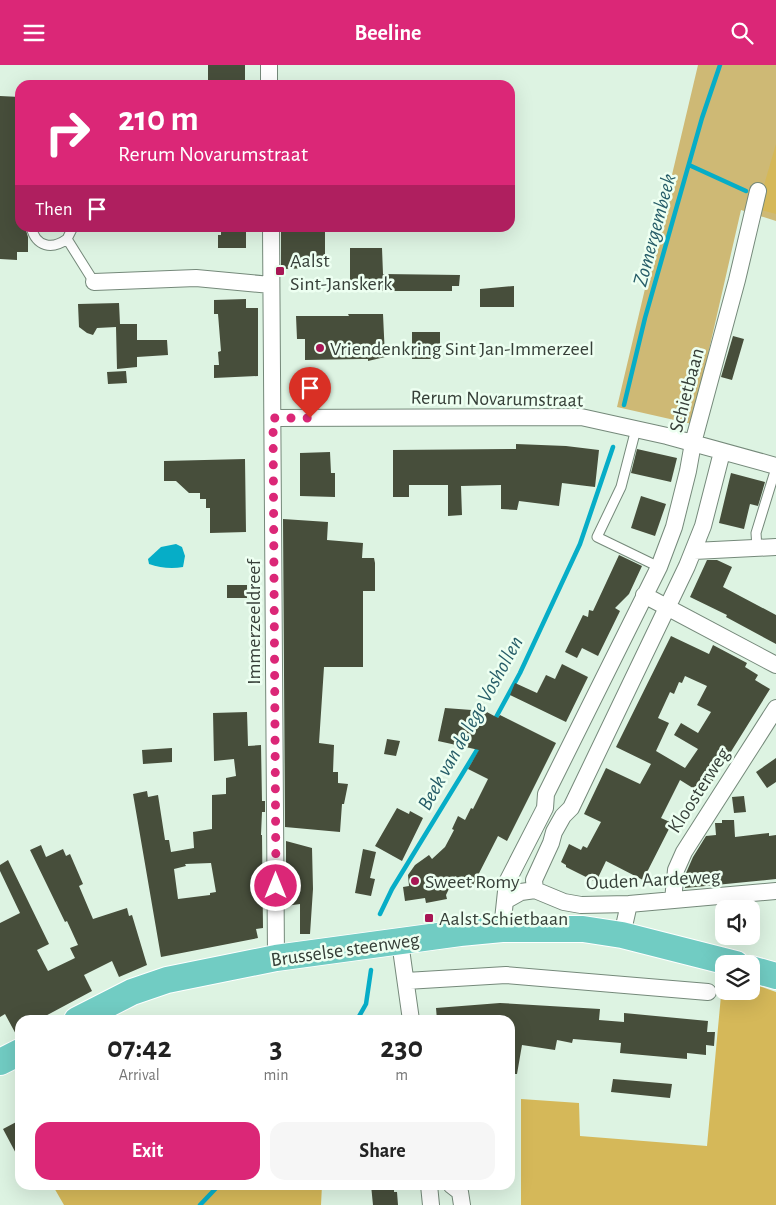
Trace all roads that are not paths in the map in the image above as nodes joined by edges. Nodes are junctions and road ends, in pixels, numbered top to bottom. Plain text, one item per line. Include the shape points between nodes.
1 (269, 65) edge
2 (269, 80) edge
3 (757, 197) dead end
4 (33, 232) edge
5 (70, 232) edge
6 (271, 232) edge
7 (67, 239) junction
8 (94, 282) joint
9 (271, 285) junction
10 (273, 418) junction
11 (636, 429) junction
12 (694, 443) junction
13 (722, 452) junction
14 (776, 467) edge
15 (756, 541) junction
16 (776, 547) edge
17 (694, 551) junction
18 (659, 567) junction
19 (644, 595) junction
20 (669, 607) junction
21 (776, 665) edge
22 (776, 708) edge
23 (545, 808) junction
24 (563, 816) junction
25 (535, 890) junction
26 (776, 891) edge
27 (673, 900) junction
28 (505, 901) junction
29 (629, 904) junction
30 (502, 929) junction
31 (622, 935) junction
32 (400, 942) junction
33 (276, 958) junction
34 (715, 959) edge
35 (760, 972) edge
36 (776, 976) edge
37 (406, 981) junction
38 (708, 992) dead end
39 (86, 1015) edge
40 (410, 1015) edge
41 (15, 1054) edge
42 (0, 1062) edge
43 (433, 1190) edge
44 (457, 1190) edge
45 (431, 1205) edge
46 (462, 1205) edge

1 - 2 street
3 - 12 street, Schietbaan
4 - 7 lane via 36,240 48,245 58,246
5 - 7 lane
6 - 9 street, Immerzeeldreef
7 - 8 lane
8 - 9 street via 196,278
9 - 10 street, Immerzeeldreef
10 - 11 street, Rerum Novarumstraat via 581,417
10 - 33 street, Immerzeeldreef
11 - 12 street, Rerum Novarumstraat
11 - 18 lane via 621,487 597,537
12 - 13 street, Rerum Novarumstraat
12 - 18 street, Schietbaan via 674,527
13 - 14 street, Rerum Novarumstraat
13 - 17 street
14 - 15 lane
15 - 16 street
15 - 17 street
17 - 20 street
18 - 19 street, Schietbaan
19 - 20 street
19 - 23 street, Schietbaan via 546,794
20 - 21 street
20 - 24 street via 572,808
22 - 27 street, Kloosterweg via 684,851 676,870
23 - 24 street
23 - 28 street, Schietbaan via 507,882
24 - 25 street via 534,880
25 - 28 street via 521,892
25 - 29 street, Ouden Aardeweg via 581,905
26 - 27 street, Ouden Aardeweg
27 - 29 street, Ouden Aardeweg
28 - 30 street, Schietbaan
29 - 31 street
30 - 31 main road, Brusselse steenweg via 583,929
30 - 32 main road, Brusselse steenweg
31 - 34 main road, Brusselse steenweg
32 - 33 main road, Brusselse steenweg
32 - 37 street
33 - 39 main road, Brusselse steenweg via 167,980 132,991
35 - 36 main road
37 - 38 street, Brusselse steenweg via 506,975
37 - 40 street
41 - 42 main road
43 - 45 street
44 - 46 street

